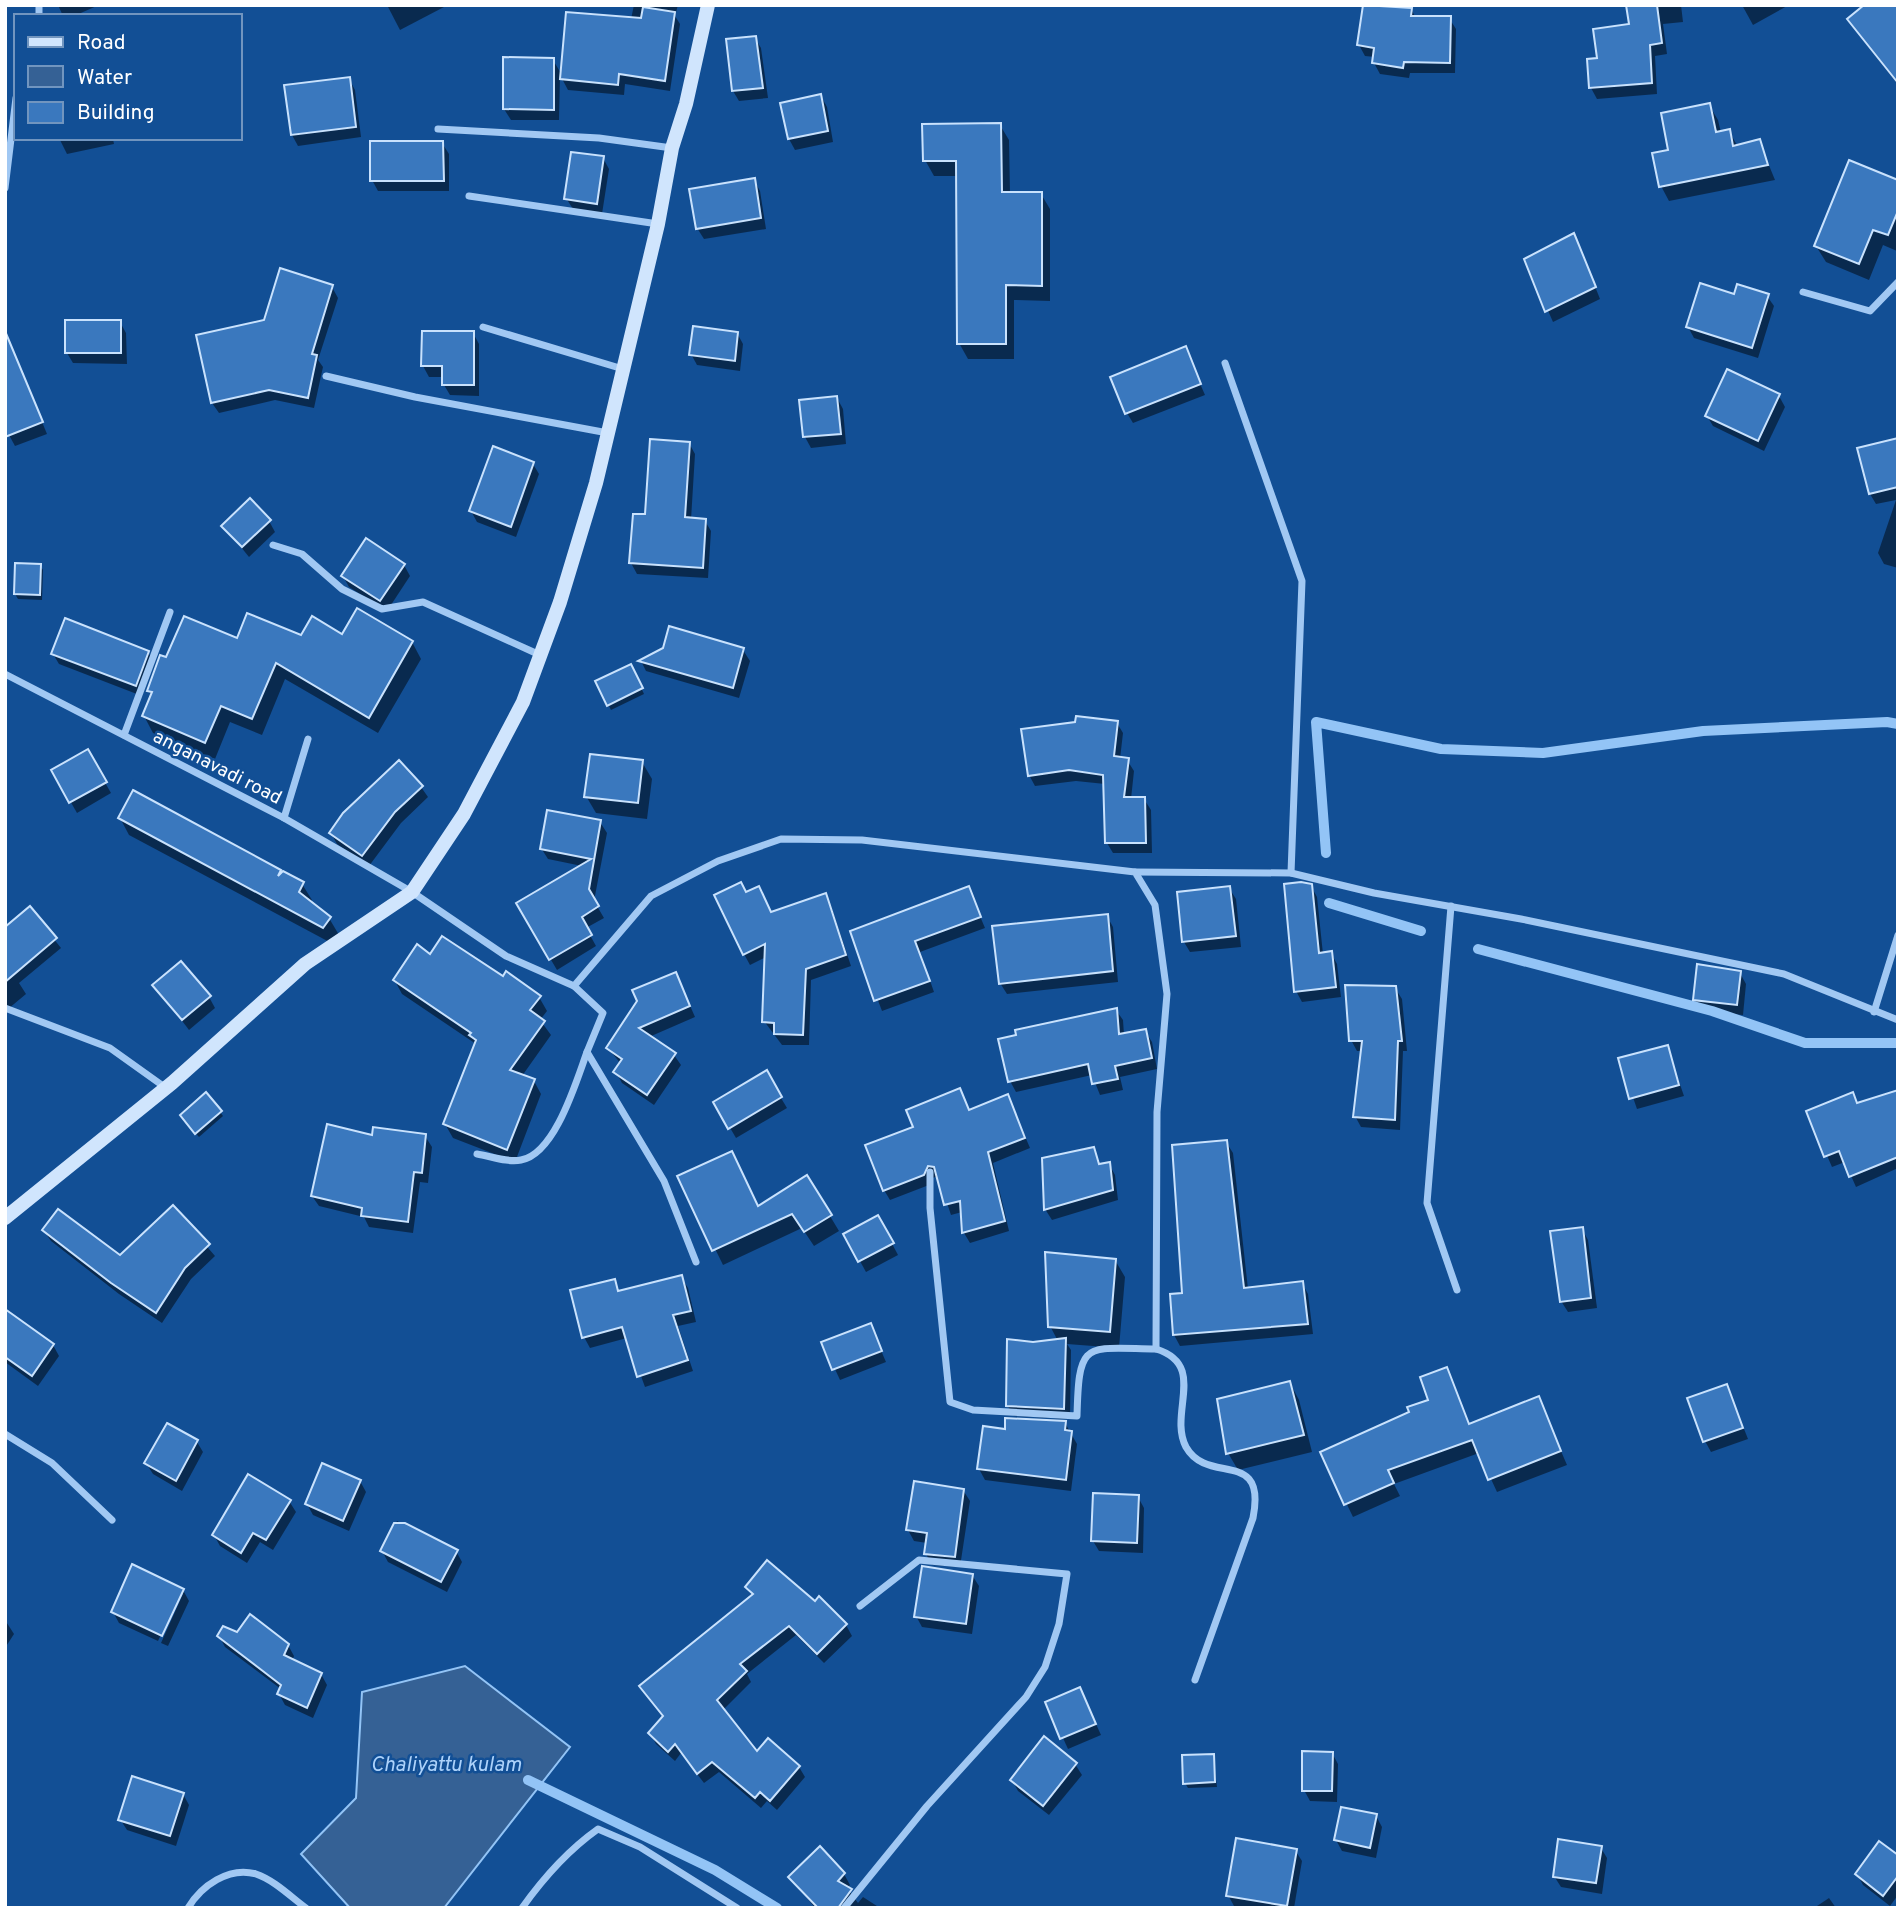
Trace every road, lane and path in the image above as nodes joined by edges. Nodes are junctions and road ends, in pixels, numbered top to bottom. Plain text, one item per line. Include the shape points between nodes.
1 (708, 5) edge
2 (14, 114) edge
3 (438, 130) dead end
4 (672, 148) junction
5 (5, 188) edge
6 (469, 196) dead end
7 (659, 224) junction
8 (1898, 282) edge
9 (1803, 292) dead end
10 (483, 327) dead end
11 (1225, 363) dead end
12 (623, 370) junction
13 (326, 376) dead end
14 (608, 433) junction
15 (272, 545) dead end
16 (170, 612) dead end
17 (541, 655) junction
18 (5, 674) edge
19 (124, 735) junction
20 (308, 739) dead end
21 (284, 817) junction
22 (1135, 872) junction
23 (1291, 873) junction
24 (412, 892) junction
25 (1451, 906) junction
26 (1898, 935) edge
27 (574, 986) junction
28 (5, 1008) edge
29 (1874, 1012) junction
30 (1898, 1020) edge
31 (587, 1052) junction
32 (166, 1088) junction
33 (477, 1154) dead end
34 (930, 1172) dead end
35 (5, 1218) edge
36 (696, 1262) dead end
37 (1457, 1290) dead end
38 (1156, 1349) junction
39 (5, 1434) edge
40 (112, 1520) dead end
41 (860, 1606) dead end
42 (1195, 1680) dead end
43 (188, 1908) edge
44 (306, 1908) edge
45 (522, 1908) edge
46 (737, 1908) edge
47 (844, 1908) edge

1 - 4 main road
2 - 5 street
3 - 4 street via 599,138
4 - 7 main road
6 - 7 street
7 - 12 main road
8 - 9 street via 1870,311
10 - 12 street
11 - 23 street via 1302,581
12 - 14 main road
13 - 14 street
14 - 17 main road
15 - 17 street via 302,554 342,589 382,609 423,602
16 - 19 street
17 - 24 main road via 523,702 464,814
18 - 19 street, anganavadi road
19 - 21 street, anganavadi road
20 - 21 street
21 - 24 street, anganavadi road
22 - 23 street
22 - 27 street via 862,840 781,839 718,861 651,897
22 - 38 street via 1155,905 1167,994 1157,1112
23 - 25 street
24 - 27 street, anganavadi road via 506,956
24 - 32 main road via 304,964
25 - 29 street via 1784,974
25 - 37 street via 1427,1203
26 - 29 street
27 - 31 street, anganavadi road via 603,1013
28 - 32 street via 110,1048
29 - 30 street
31 - 33 street via 555,1131 539,1154 519,1161
31 - 36 street via 664,1181
32 - 35 main road
34 - 38 street via 950,1402 973,1410 1077,1416 1078,1375 1086,1354 1096,1348
38 - 42 street via 1174,1357 1183,1370 1180,1435 1188,1451 1199,1462 1246,1476 1255,1485 1257,1497
39 - 40 street via 52,1463
41 - 47 street via 919,1560 1067,1574 1059,1624 1045,1667 1026,1697
43 - 44 street via 198,1892 227,1874 255,1874
45 - 46 street via 541,1881 597,1829 640,1847

